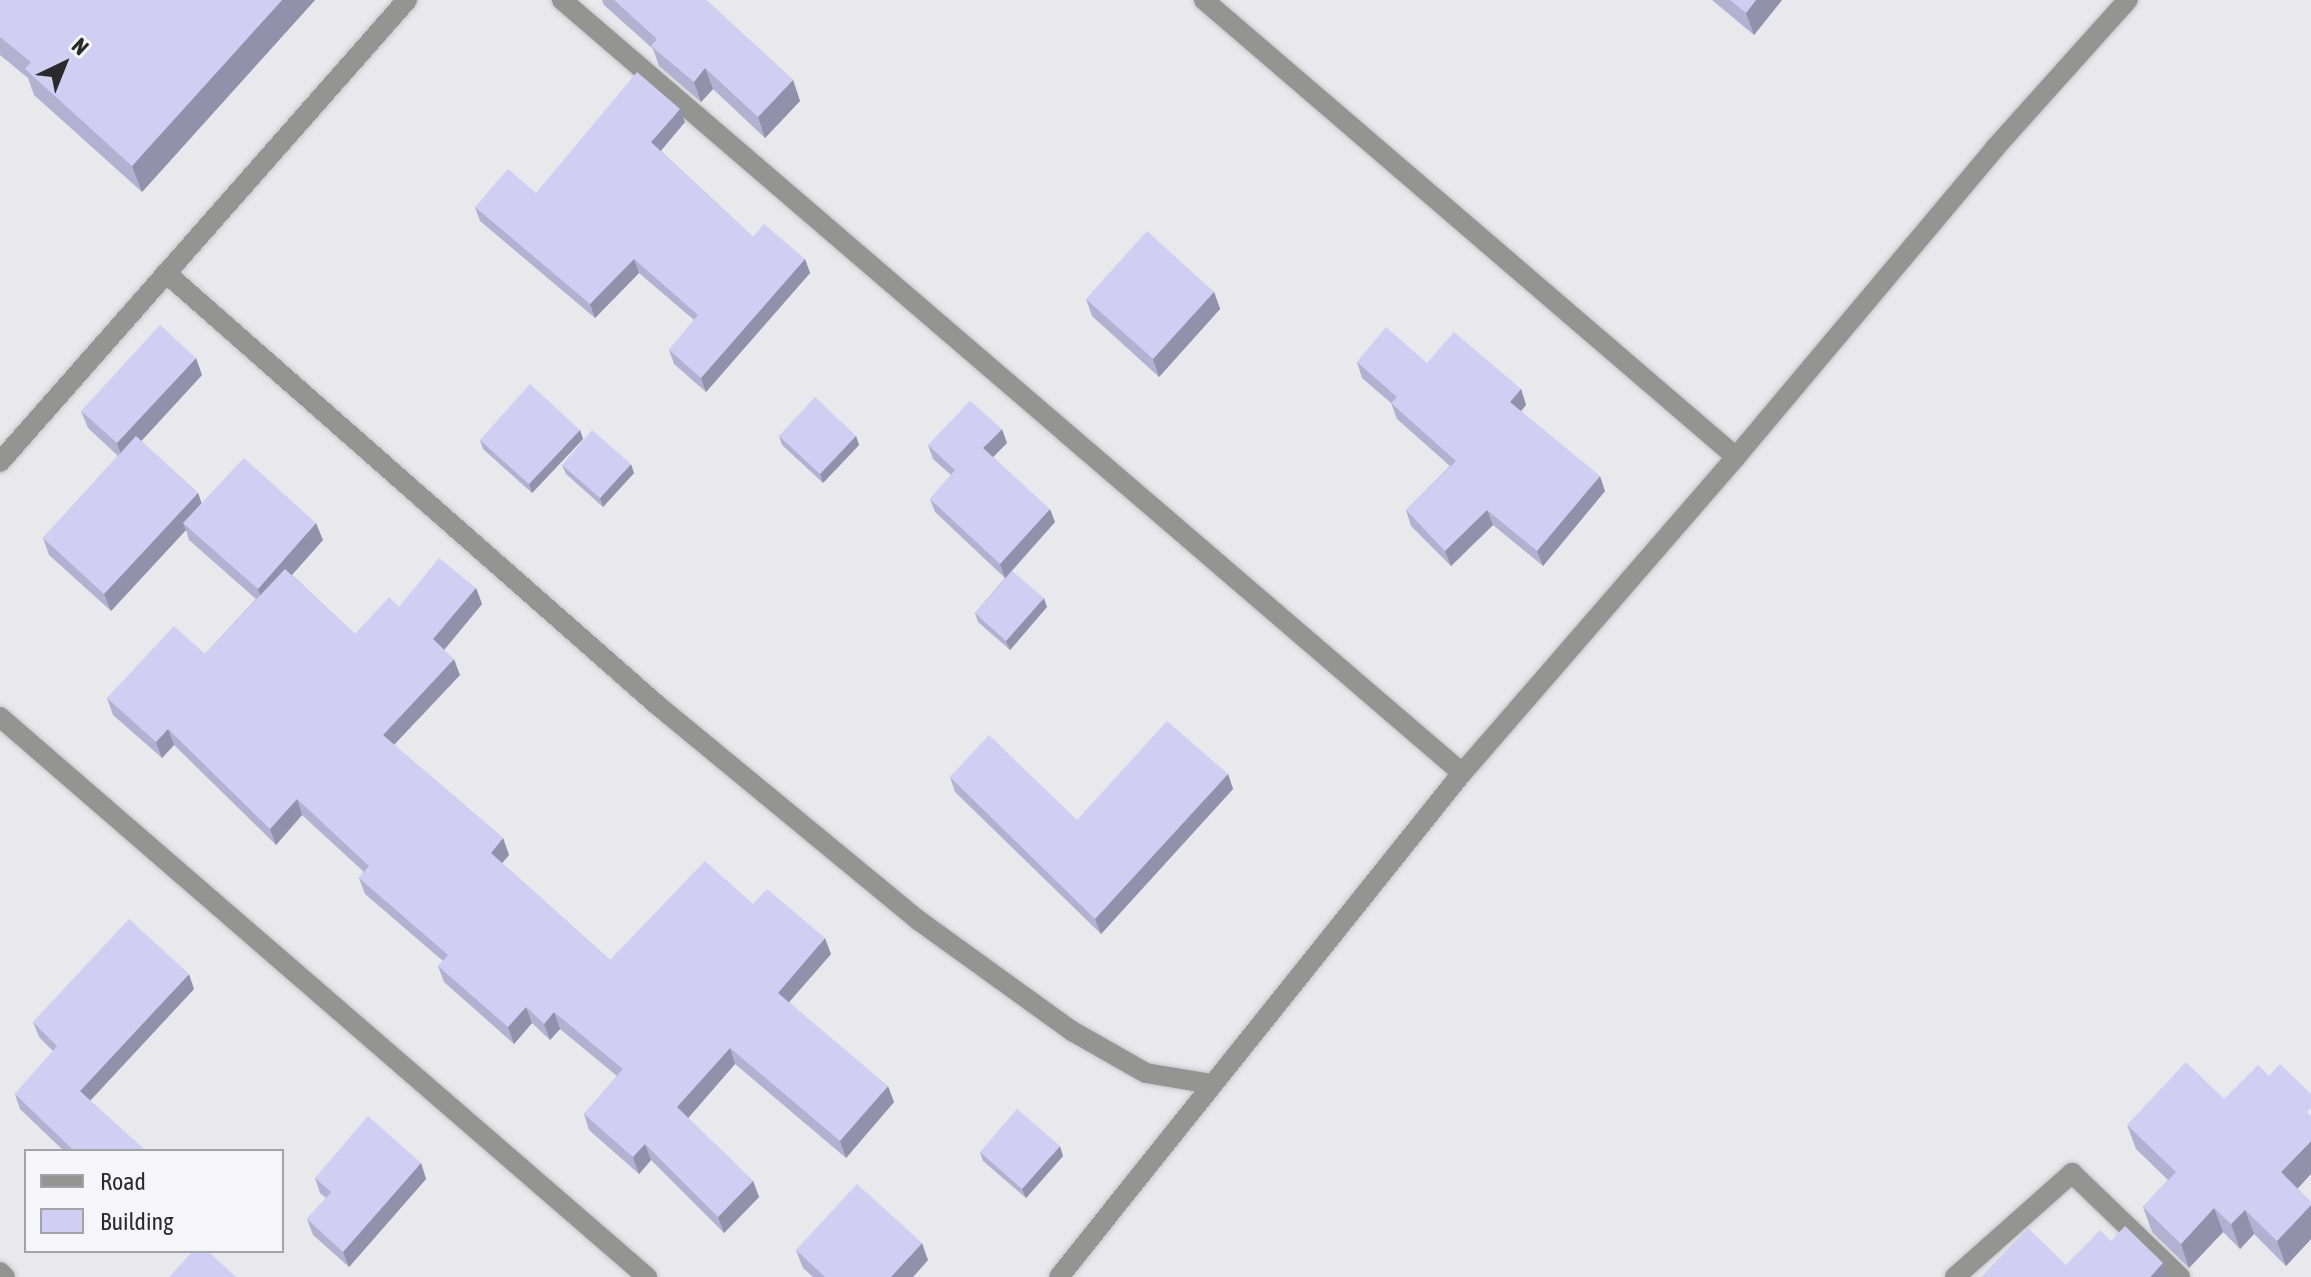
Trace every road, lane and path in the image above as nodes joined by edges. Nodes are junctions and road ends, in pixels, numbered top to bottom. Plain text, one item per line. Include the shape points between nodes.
1 (407, 0) edge
2 (562, 0) edge
3 (1204, 0) edge
4 (2128, 0) edge
5 (166, 273) junction
6 (1736, 457) junction
7 (0, 462) edge
8 (0, 717) edge
9 (1462, 773) junction
10 (1212, 1084) junction
11 (0, 1272) edge
12 (5, 1277) edge
13 (647, 1277) edge
14 (1059, 1277) edge
15 (1955, 1277) edge
16 (2180, 1277) edge

1 - 5 street
2 - 9 street
3 - 6 street
4 - 6 street via 1995,148
5 - 7 street
5 - 10 street via 656,704 918,920 1072,1031 1146,1073
6 - 9 street
8 - 13 street
9 - 10 street
10 - 14 street
11 - 12 street
15 - 16 street via 2072,1173

